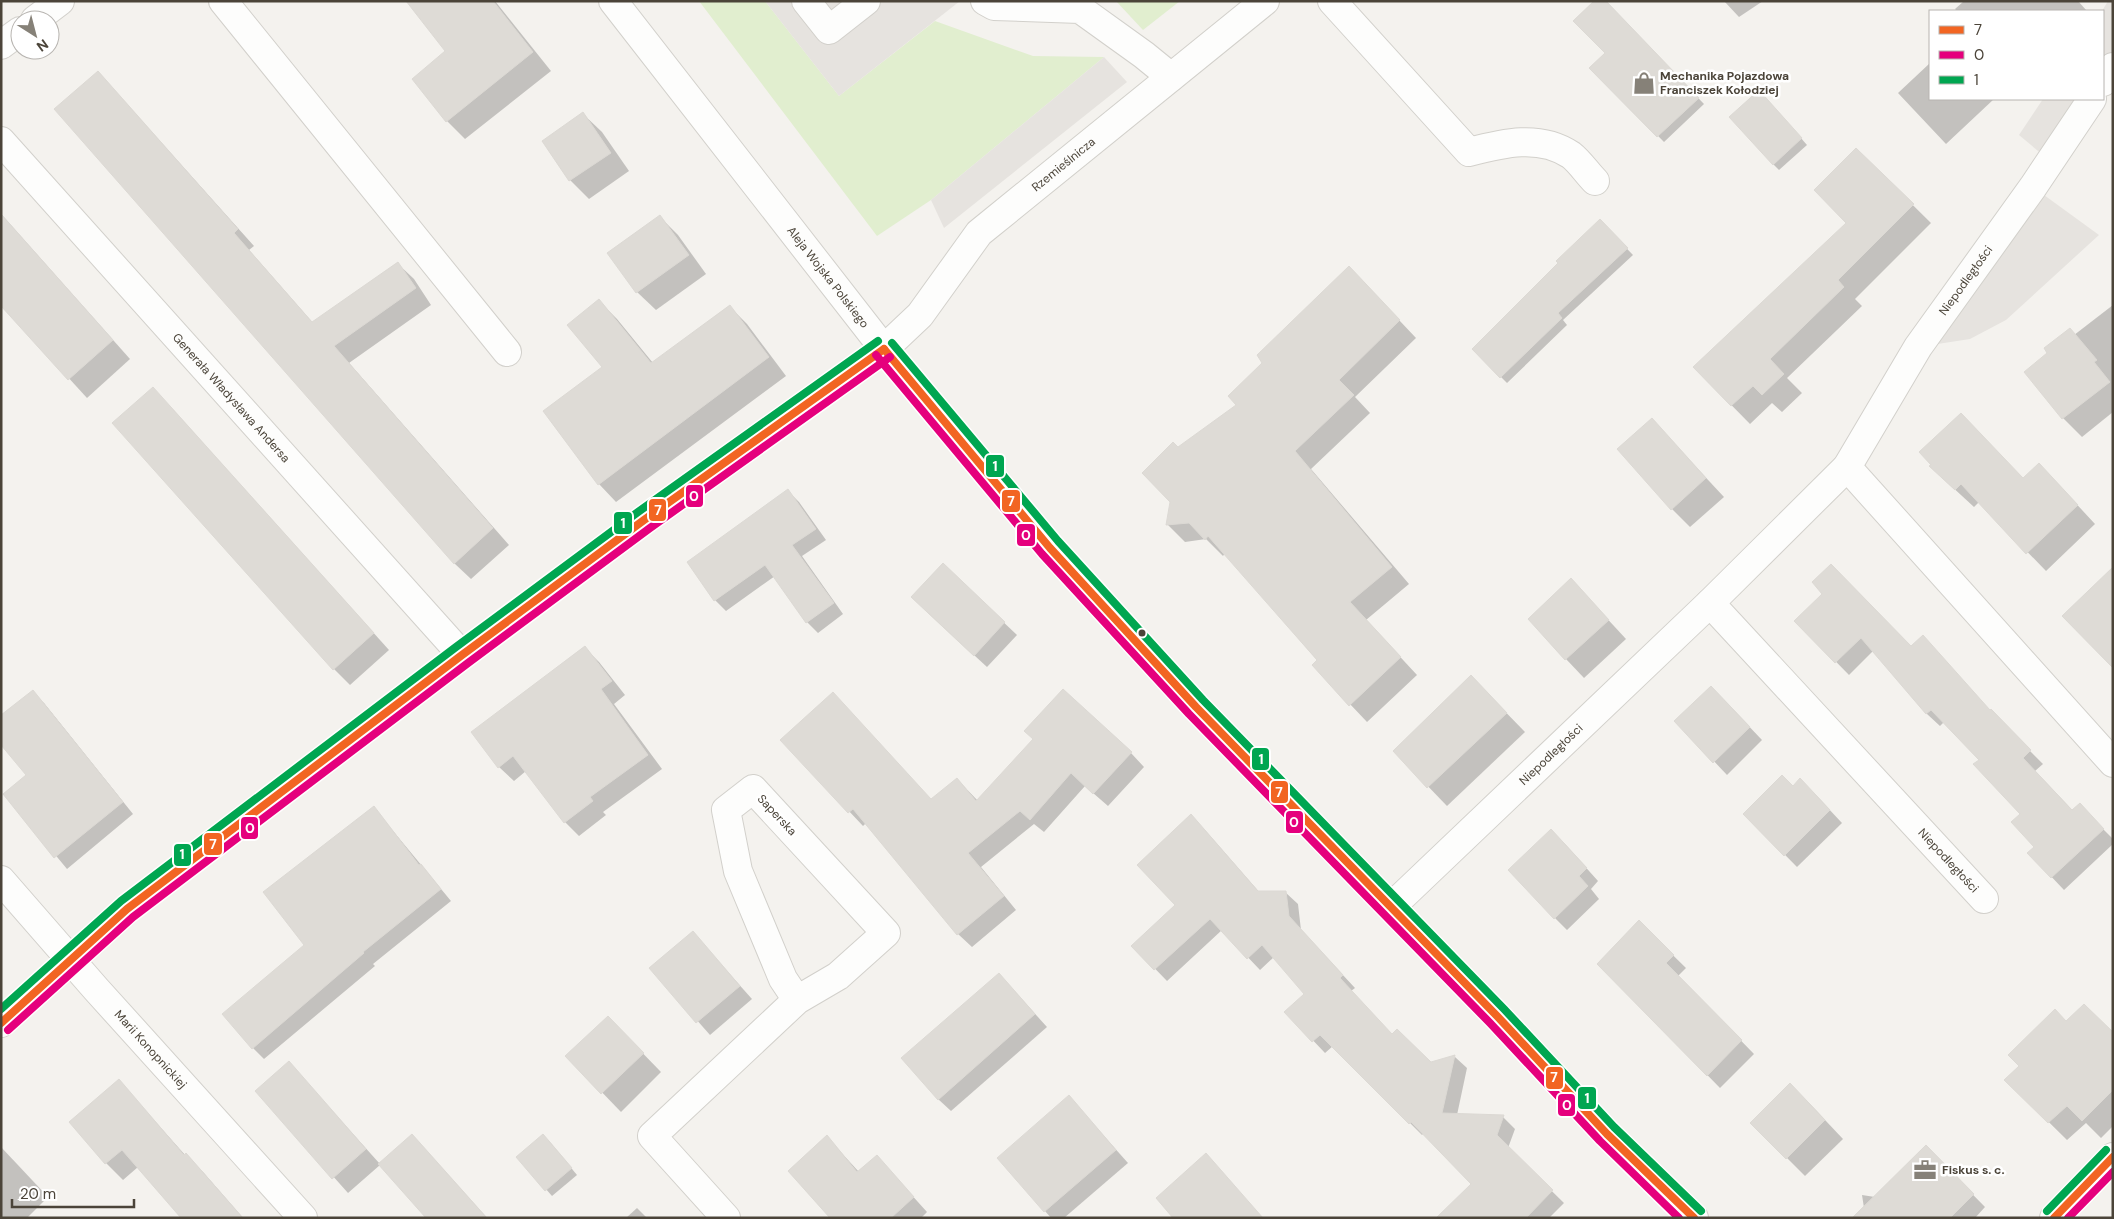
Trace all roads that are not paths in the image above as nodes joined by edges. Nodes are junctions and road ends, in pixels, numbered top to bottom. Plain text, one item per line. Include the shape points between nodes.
1 (60, 1) edge
2 (223, 1) edge
3 (612, 1) edge
4 (806, 1) edge
5 (866, 1) edge
6 (985, 1) edge
7 (1266, 1) edge
8 (1332, 1) edge
9 (48, 10) edge
10 (2113, 68) edge
11 (1171, 77) junction
12 (2104, 81) edge
13 (2091, 100) edge
14 (1, 141) edge
15 (1595, 181) dead end
16 (884, 349) junction
17 (507, 352) dead end
18 (1847, 467) junction
19 (1710, 603) junction
20 (462, 655) junction
21 (2113, 763) edge
22 (1, 880) edge
23 (1984, 899) dead end
24 (1391, 907) junction
25 (71, 960) junction
26 (797, 1000) junction
27 (1, 1023) edge
28 (2113, 1157) edge
29 (302, 1218) edge
30 (726, 1218) edge
31 (1694, 1218) edge
32 (2054, 1218) edge

1 - 9 street
2 - 17 street
3 - 16 street, Aleja Wojska Polskiego
4 - 5 street via 829,30
6 - 11 street via 994,6 1080,9
7 - 11 street, Rzemieślnicza
8 - 15 street via 1469,152 1522,141 1551,146 1572,156
10 - 12 street
11 - 16 street, Rzemieślnicza via 979,233 920,315
13 - 18 street, Niepodległości via 1918,348
14 - 20 street, Generała Władysława Andersa
16 - 20 street, Rzemieślnicza
16 - 24 street, Aleja Wojska Polskiego via 1082,582 1196,707
18 - 19 street, Niepodległości
18 - 21 street
19 - 23 street, Niepodległości
19 - 24 street, Niepodległości
20 - 25 street, Rzemieślnicza via 127,909
22 - 25 street, Marii Konopnickiej
24 - 31 street, Aleja Wojska Polskiego via 1607,1134
25 - 27 street, Rzemieślnicza
25 - 29 street, Marii Konopnickiej
26 - 26 street, Saperska via 783,979 738,871 726,810 753,790 886,933 838,976
26 - 30 street, Saperska via 652,1136
28 - 32 street

